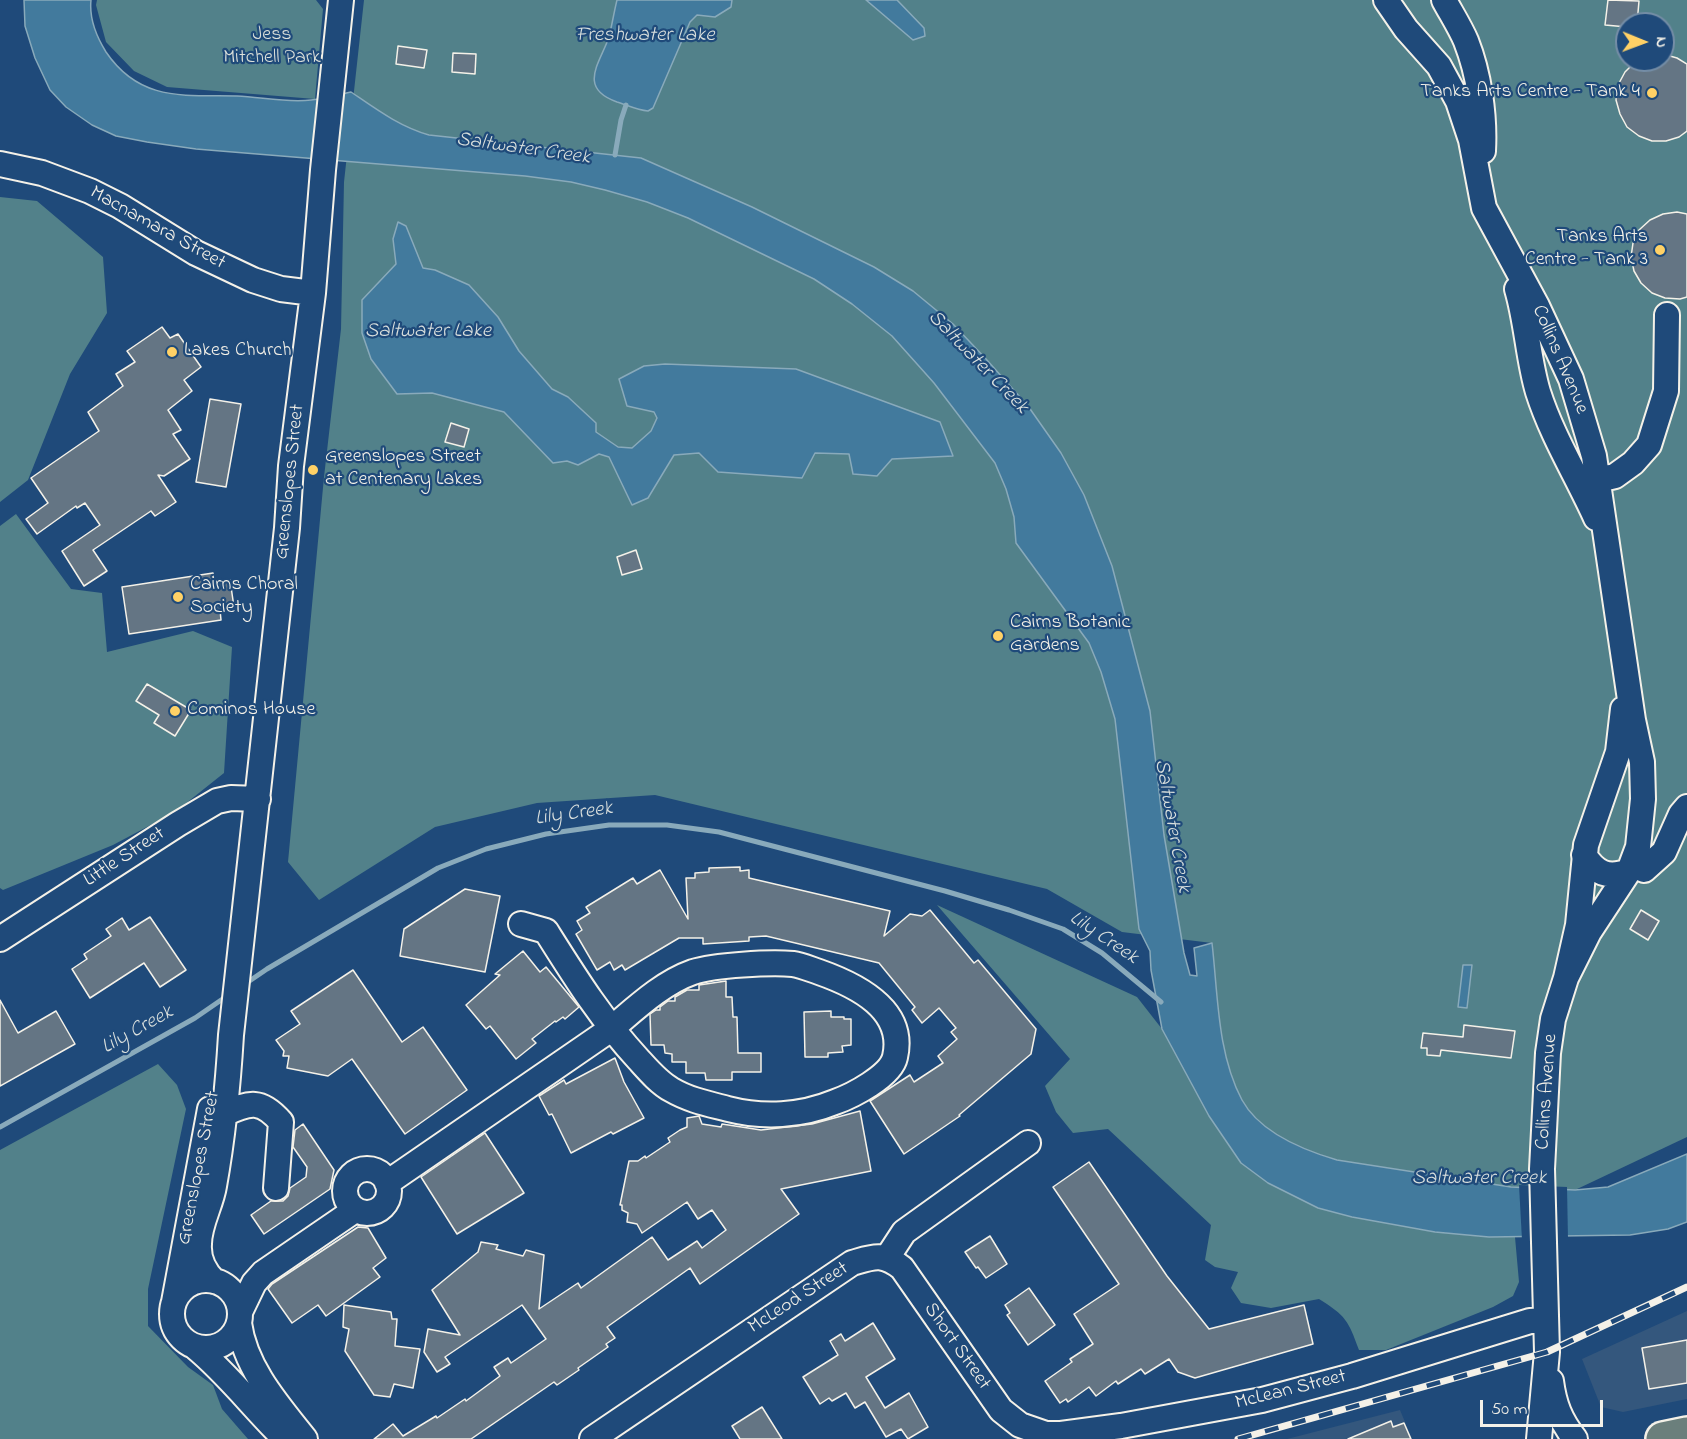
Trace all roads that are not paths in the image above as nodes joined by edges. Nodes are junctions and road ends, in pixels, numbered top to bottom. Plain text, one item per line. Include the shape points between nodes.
1 (341, 0) edge
2 (1386, 0) edge
3 (1444, 0) edge
4 (0, 164) edge
5 (1481, 192) junction
6 (1508, 255) junction
7 (313, 293) junction
8 (1667, 315) dead end
9 (1598, 480) junction
10 (1607, 541) junction
11 (1626, 671) junction
12 (1609, 775) junction
13 (1642, 775) junction
14 (258, 799) junction
15 (1687, 807) edge
16 (1584, 855) junction
17 (1637, 871) junction
18 (521, 924) dead end
19 (0, 939) edge
20 (1566, 978) junction
21 (611, 1029) junction
22 (231, 1035) junction
23 (224, 1114) junction
24 (1028, 1143) dead end
25 (387, 1183) junction
26 (276, 1188) dead end
27 (350, 1204) junction
28 (191, 1215) junction
29 (887, 1258) junction
30 (219, 1284) junction
31 (174, 1302) junction
32 (239, 1318) junction
33 (1546, 1320) junction
34 (195, 1347) junction
35 (1547, 1352) junction
36 (1030, 1430) joint
37 (1687, 1434) edge
38 (285, 1439) edge
39 (305, 1439) edge
40 (592, 1439) edge
41 (1539, 1439) edge
42 (1575, 1439) edge
43 (1663, 1439) edge

1 - 7 street, Greenslopes Street
2 - 5 street, Collins Avenue via 1438,66 1458,101 1471,140
3 - 5 street, Collins Avenue via 1465,40 1476,77 1484,141
4 - 7 street, Macnamara Street via 42,173 90,191 196,253 253,280
5 - 6 street, Collins Avenue via 1484,208
6 - 9 street, Collins Avenue via 1571,379
6 - 10 street, Collins Avenue via 1543,405
7 - 14 street, Greenslopes Street via 291,466
8 - 9 street via 1666,391 1649,445 1615,476
9 - 10 street, Collins Avenue
10 - 11 street, Collins Avenue
11 - 12 street, Collins Avenue via 1618,752
11 - 13 street, Collins Avenue
12 - 13 street via 1630,766
12 - 16 street, Collins Avenue
13 - 17 street, Collins Avenue
14 - 19 street, Little Street via 216,801
14 - 22 street, Greenslopes Street
15 - 17 street via 1664,852
16 - 17 street via 1604,874
16 - 20 street, Collins Avenue via 1578,925
17 - 20 street, Collins Avenue via 1589,932
18 - 21 street via 546,931
20 - 33 street, Collins Avenue via 1548,1053 1542,1169
21 - 21 street via 671,1090 742,1113 771,1115 819,1109 864,1088 895,1060 897,1044 892,1022 876,1000 842,980 794,964 733,966 692,973 645,1000
21 - 25 street
22 - 23 street, Greenslopes Street
22 - 28 street, Greenslopes Street via 217,1076
23 - 26 street via 256,1105 269,1108 281,1122
23 - 28 street
23 - 30 street, Greenslopes Street via 214,1186 198,1246 203,1266
24 - 29 street via 903,1232
25 - 27 street via 388,1196 381,1208 368,1213
25 - 27 street via 377,1172 355,1172 346,1184
27 - 30 street
27 - 32 street via 263,1273 254,1283
28 - 31 street, Greenslopes Street
29 - 36 street, Short Street via 902,1268 1001,1410
29 - 40 street, McLeod Street via 876,1256 852,1263
30 - 31 street via 204,1280 186,1287
30 - 32 street via 236,1297
31 - 34 street via 173,1324 185,1342
32 - 34 street via 227,1342 206,1349
32 - 39 street via 245,1349 255,1370
33 - 35 street, Collins Avenue
33 - 36 street, McLean Street via 1262,1401 1061,1434
34 - 38 street via 220,1368
35 - 41 street, Collins Avenue
35 - 42 street, Collins Avenue via 1556,1406
37 - 43 highway

